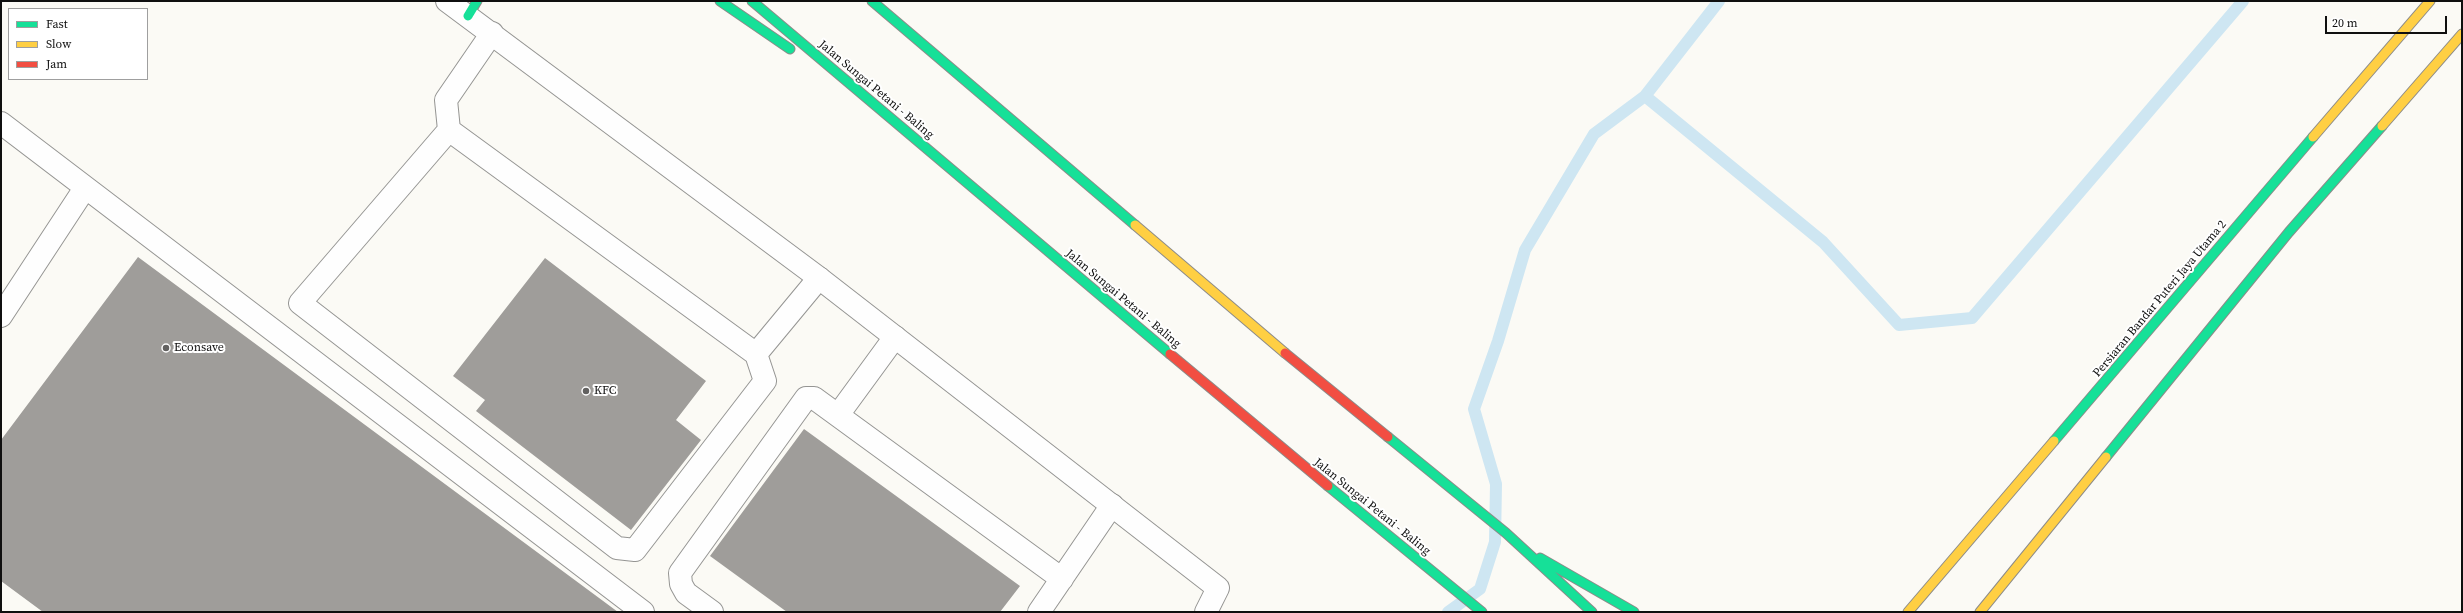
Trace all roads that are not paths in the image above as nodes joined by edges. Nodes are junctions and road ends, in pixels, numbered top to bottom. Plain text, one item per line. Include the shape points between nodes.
1 (447, 1) edge
2 (720, 1) edge
3 (752, 1) edge
4 (872, 1) edge
5 (2430, 1) edge
6 (473, 8) edge
7 (492, 33) junction
8 (2462, 34) edge
9 (2462, 50) edge
10 (2441, 57) junction
11 (876, 106) junction
12 (1, 123) edge
13 (448, 130) junction
14 (85, 188) junction
15 (819, 278) junction
16 (1, 316) edge
17 (895, 337) junction
18 (756, 354) junction
19 (838, 415) junction
20 (1112, 505) junction
21 (1524, 548) junction
22 (1062, 579) junction
23 (1479, 609) edge
24 (643, 612) edge
25 (712, 612) edge
26 (1039, 612) edge
27 (1206, 612) edge
28 (1592, 612) edge
29 (1634, 612) edge
30 (1908, 612) edge
31 (1980, 612) edge

1 - 6 street
2 - 11 main road
3 - 11 main road, Jalan Sungai Petani - Baling
4 - 21 main road via 1330,391
5 - 30 main road, Persiaran Bandar Puteri Jaya Utama 2
6 - 7 street
7 - 13 street via 446,100
7 - 15 street
8 - 10 main road
9 - 10 main road
10 - 31 main road via 2289,232
11 - 23 main road, Jalan Sungai Petani - Baling via 1288,454
12 - 14 street
13 - 18 street
13 - 18 street via 300,303 617,548 635,550 765,381
14 - 16 street
14 - 24 street
15 - 17 street
15 - 18 street
17 - 19 street
17 - 20 street
19 - 22 street
19 - 25 street via 814,398 806,398 680,573 681,584 686,593
20 - 22 street
20 - 27 street via 1218,588
21 - 28 main road
21 - 29 main road
22 - 26 street

